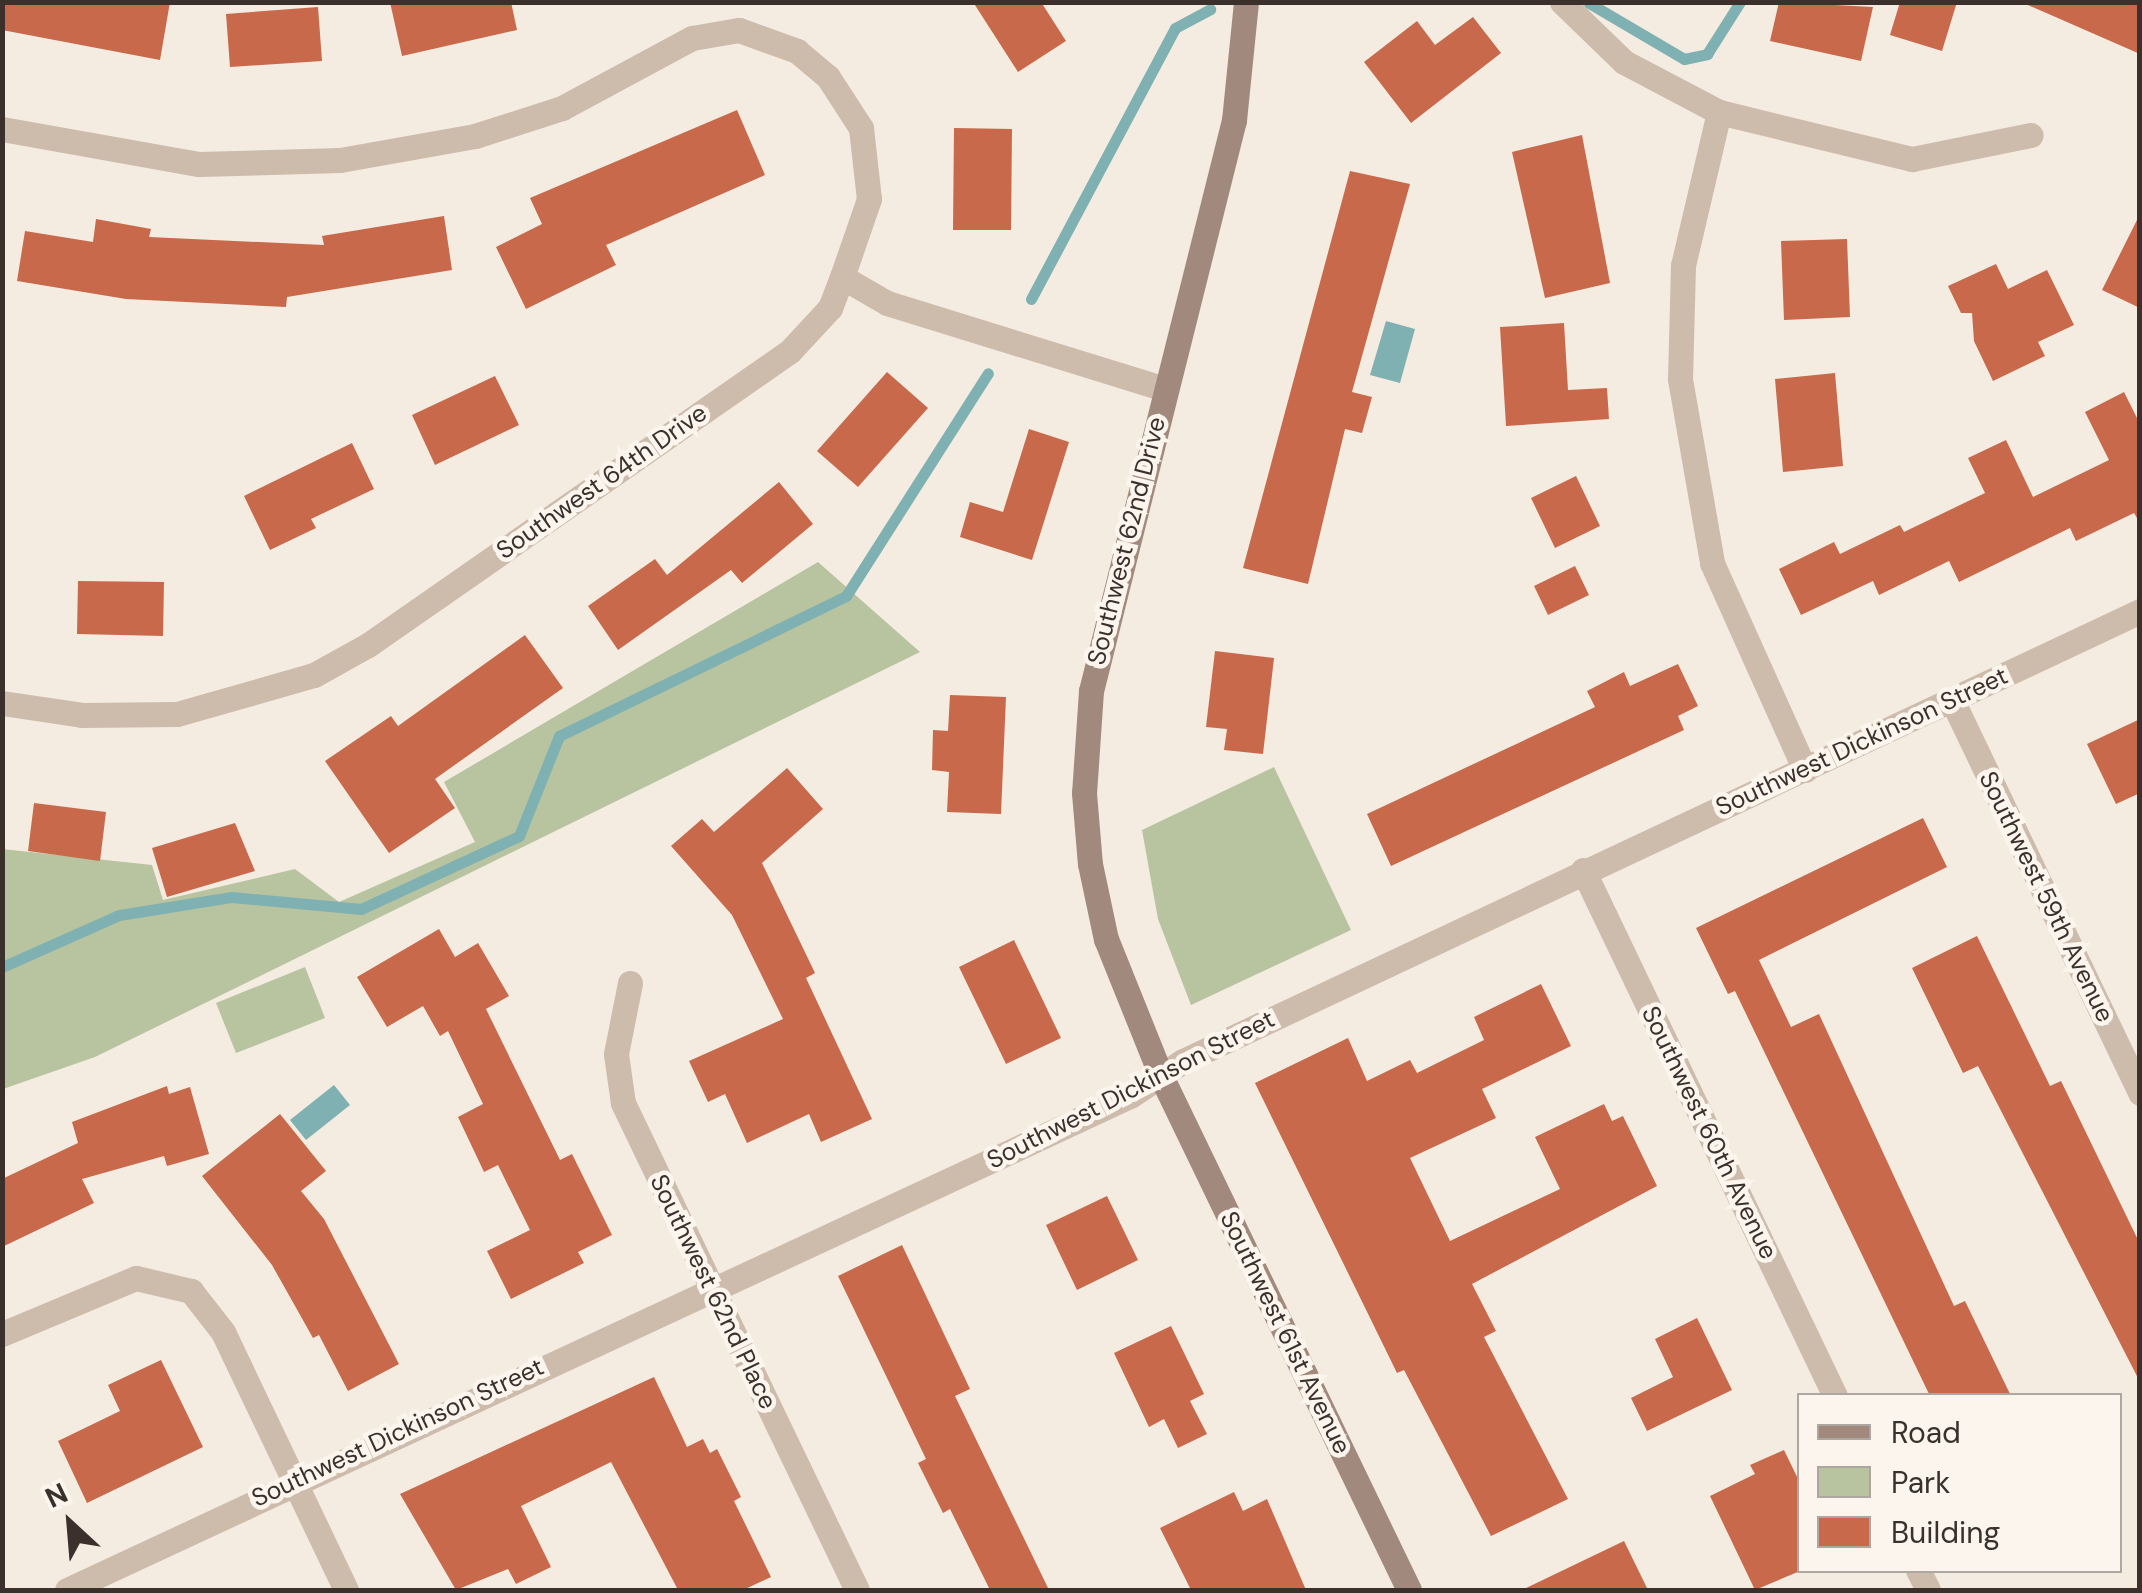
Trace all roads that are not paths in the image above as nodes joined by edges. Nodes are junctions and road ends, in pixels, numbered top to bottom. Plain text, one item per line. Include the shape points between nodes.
1 (1246, 2) edge
2 (1562, 2) edge
3 (1719, 112) junction
4 (2, 130) edge
5 (2031, 135) dead end
6 (842, 276) junction
7 (1164, 389) junction
8 (2140, 610) edge
9 (1952, 700) junction
10 (2, 702) edge
11 (1805, 770) junction
12 (1583, 870) junction
13 (630, 983) dead end
14 (1160, 1076) junction
15 (2140, 1093) edge
16 (708, 1287) junction
17 (2, 1334) edge
18 (1833, 1393) edge
19 (294, 1482) junction
20 (67, 1590) edge
21 (346, 1590) edge
22 (857, 1590) edge
23 (1409, 1590) edge

1 - 7 street, Southwest 62nd Drive via 1234,120
2 - 3 street via 1624,62
3 - 5 street via 1912,159
3 - 11 street via 1683,264 1680,379 1712,563
4 - 6 street, Southwest 64th Drive via 199,164 340,160 475,136 562,108 692,38 739,30 797,50 828,77 861,128 868,199
6 - 7 street via 886,302
6 - 10 street, Southwest 64th Drive via 830,308 790,351 368,646 314,676 177,714 82,715
7 - 14 street, Southwest 62nd Drive via 1097,663 1084,793 1106,939
8 - 9 street, Southwest Dickinson Street
9 - 11 street, Southwest Dickinson Street
9 - 15 street, Southwest 59th Avenue
11 - 12 street, Southwest Dickinson Street
12 - 14 street, Southwest Dickinson Street
12 - 18 street, Southwest 60th Avenue
13 - 16 street, Southwest 62nd Place via 615,1080
14 - 16 street, Southwest Dickinson Street via 756,1272
14 - 23 street, Southwest 61st Avenue
16 - 19 street, Southwest Dickinson Street
16 - 22 street, Southwest 62nd Place
17 - 19 street via 136,1278 191,1290 223,1332
19 - 20 street, Southwest Dickinson Street
19 - 21 street

